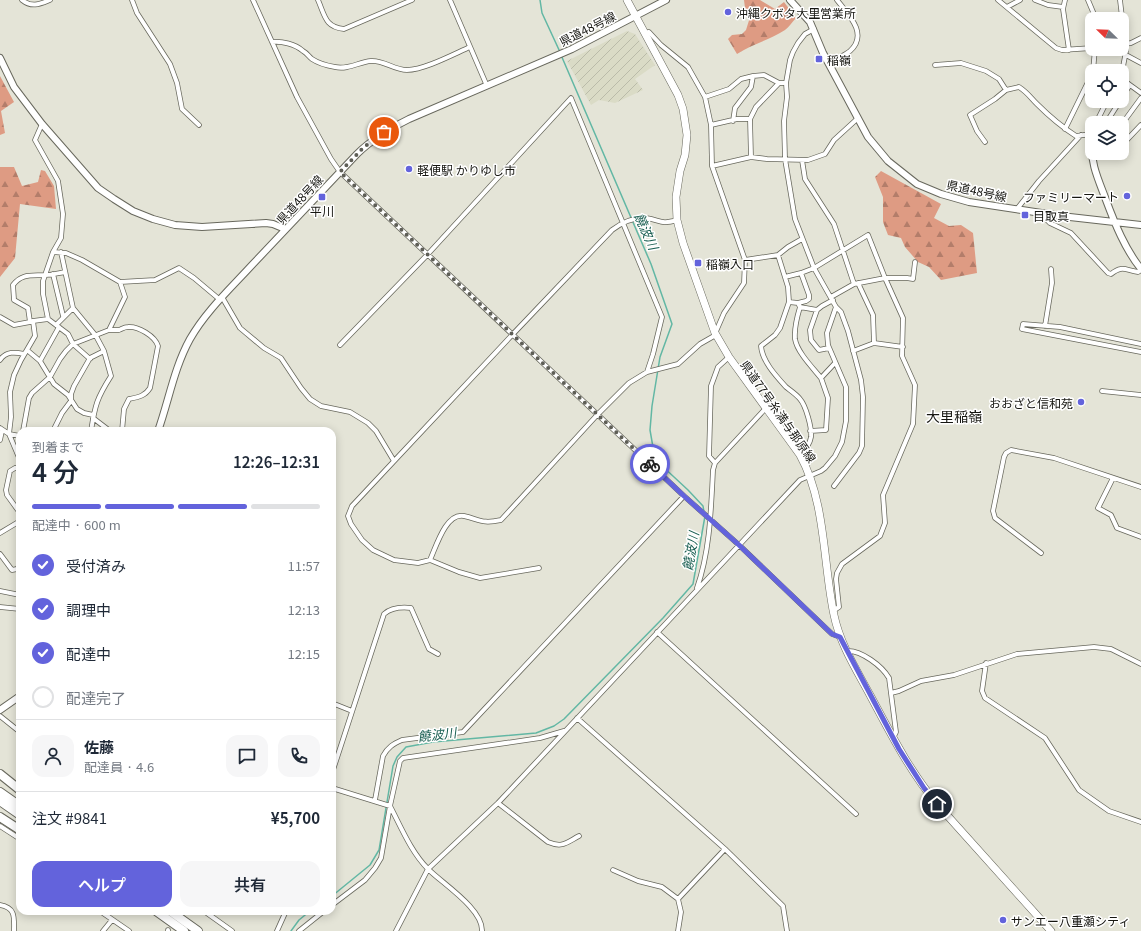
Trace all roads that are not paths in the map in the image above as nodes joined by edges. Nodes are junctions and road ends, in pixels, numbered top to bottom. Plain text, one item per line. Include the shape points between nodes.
1 (22, 0) edge
2 (50, 0) edge
3 (132, 0) edge
4 (253, 0) edge
5 (318, 0) edge
6 (412, 0) edge
7 (450, 0) edge
8 (628, 0) edge
9 (666, 0) edge
10 (837, 0) edge
11 (998, 0) edge
12 (1020, 0) edge
13 (1035, 0) edge
14 (1065, 0) edge
15 (1088, 0) edge
16 (1120, 0) edge
17 (793, 1) edge
18 (1007, 7) junction
19 (1063, 7) junction
20 (1093, 12) edge
21 (1122, 12) edge
22 (635, 16) junction
23 (814, 29) junction
24 (645, 33) junction
25 (1141, 38) edge
26 (272, 42) junction
27 (1129, 43) edge
28 (470, 47) junction
29 (1085, 49) edge
30 (1069, 50) junction
31 (1129, 55) edge
32 (0, 58) edge
33 (828, 63) junction
34 (1141, 63) edge
35 (935, 65) dead end
36 (753, 76) junction
37 (779, 83) junction
38 (786, 84) junction
39 (1130, 85) edge
40 (487, 86) junction
41 (1085, 88) edge
42 (1006, 90) junction
43 (1141, 93) edge
44 (705, 97) junction
45 (1141, 98) edge
46 (1128, 116) edge
47 (857, 118) junction
48 (750, 119) junction
49 (733, 121) junction
50 (42, 124) junction
51 (199, 125) dead end
52 (711, 125) junction
53 (1141, 125) edge
54 (1065, 129) junction
55 (1082, 135) junction
56 (1085, 135) edge
57 (1129, 138) edge
58 (985, 142) dead end
59 (751, 157) junction
60 (785, 159) junction
61 (802, 160) junction
62 (1092, 160) edge
63 (712, 166) junction
64 (340, 172) junction
65 (1017, 209) junction
66 (1040, 213) junction
67 (677, 220) junction
68 (623, 222) junction
69 (1114, 222) junction
70 (1141, 225) edge
71 (285, 229) junction
72 (802, 239) junction
73 (843, 249) junction
74 (53, 252) junction
75 (61, 252) junction
76 (428, 254) junction
77 (778, 255) junction
78 (745, 260) junction
79 (915, 262) dead end
80 (814, 268) junction
81 (1051, 269) dead end
82 (1141, 269) edge
83 (65, 272) junction
84 (801, 273) junction
85 (53, 274) junction
86 (45, 275) junction
87 (785, 277) junction
88 (885, 278) junction
89 (120, 282) junction
90 (856, 283) junction
91 (221, 298) junction
92 (832, 298) junction
93 (789, 302) junction
94 (799, 305) junction
95 (836, 307) junction
96 (73, 308) junction
97 (817, 310) junction
98 (63, 316) junction
99 (0, 317) edge
100 (48, 319) junction
101 (32, 322) junction
102 (57, 326) junction
103 (1044, 326) junction
104 (109, 330) junction
105 (715, 333) junction
106 (513, 334) junction
107 (96, 336) junction
108 (874, 343) junction
109 (73, 344) junction
110 (1141, 344) edge
111 (340, 345) dead end
112 (903, 347) junction
113 (829, 348) junction
114 (27, 350) junction
115 (104, 351) junction
116 (853, 351) junction
117 (1141, 352) edge
118 (24, 354) junction
119 (729, 357) junction
120 (0, 358) edge
121 (90, 359) junction
122 (40, 361) junction
123 (835, 363) junction
124 (647, 372) junction
125 (50, 378) junction
126 (821, 378) junction
127 (1102, 391) dead end
128 (1141, 395) edge
129 (71, 401) junction
130 (765, 408) junction
131 (598, 414) junction
132 (93, 417) junction
133 (24, 427) edge
134 (55, 427) edge
135 (92, 427) edge
136 (105, 427) edge
137 (122, 427) edge
138 (159, 427) edge
139 (1, 429) edge
140 (810, 431) junction
141 (9, 434) junction
142 (16, 435) edge
143 (0, 440) edge
144 (16, 451) edge
145 (800, 455) junction
146 (394, 461) junction
147 (715, 463) junction
148 (16, 468) edge
149 (809, 476) junction
150 (1113, 478) junction
151 (834, 486) dead end
152 (1141, 487) edge
153 (684, 496) junction
154 (16, 507) edge
155 (711, 520) junction
156 (16, 523) edge
157 (0, 533) edge
158 (1141, 536) edge
159 (739, 545) junction
160 (1041, 553) dead end
161 (0, 554) edge
162 (430, 560) junction
163 (539, 568) dead end
164 (16, 569) edge
165 (696, 590) junction
166 (0, 592) edge
167 (16, 594) edge
168 (0, 607) edge
169 (16, 609) edge
170 (833, 611) junction
171 (657, 632) junction
172 (840, 637) junction
173 (847, 651) junction
174 (438, 654) dead end
175 (986, 663) junction
176 (1141, 664) edge
177 (891, 693) junction
178 (16, 699) edge
179 (336, 705) edge
180 (0, 710) edge
181 (352, 711) junction
182 (0, 716) edge
183 (577, 718) junction
184 (16, 729) edge
185 (566, 731) junction
186 (893, 739) junction
187 (336, 761) edge
188 (0, 774) edge
189 (16, 787) edge
190 (336, 789) edge
191 (0, 792) edge
192 (375, 800) junction
193 (0, 801) edge
194 (16, 803) edge
195 (498, 803) junction
196 (390, 806) junction
197 (16, 812) edge
198 (856, 814) dead end
199 (0, 817) edge
200 (1141, 822) edge
201 (0, 826) edge
202 (16, 827) edge
203 (16, 836) edge
204 (579, 836) dead end
205 (725, 849) junction
206 (428, 869) junction
207 (613, 870) dead end
208 (678, 899) junction
209 (336, 902) edge
210 (0, 905) edge
211 (105, 915) edge
212 (161, 915) edge
213 (176, 915) edge
214 (210, 915) edge
215 (284, 915) edge
216 (319, 915) edge
217 (112, 920) junction
218 (14, 931) edge
219 (104, 931) edge
220 (129, 931) edge
221 (184, 931) edge
222 (198, 931) edge
223 (232, 931) edge
224 (277, 931) edge
225 (299, 931) edge
226 (396, 931) edge
227 (482, 931) edge
228 (678, 931) edge
229 (786, 931) edge
230 (1051, 931) edge

1 - 2 street via 37,5
3 - 51 street via 137,13 170,64 182,109
4 - 26 street
5 - 6 street via 329,24 344,29
7 - 28 street
8 - 22 main road, 県道77号糸満与那原線
9 - 22 main road, 県道48号線
10 - 33 street via 854,22 857,38 851,50
11 - 18 street
12 - 18 street
13 - 19 street
14 - 19 street
15 - 20 street
16 - 21 street
17 - 23 main road, 県道48号線
18 - 30 street via 1056,48
19 - 30 street
22 - 24 main road, 県道77号糸満与那原線
22 - 40 main road, 県道48号線 via 572,49
23 - 33 main road, 県道48号線
23 - 38 street via 805,34 792,52
24 - 44 street via 649,32 688,67
24 - 67 main road, 県道77号糸満与那原線 via 678,96 686,123 686,146 676,197
25 - 27 street
26 - 28 street via 294,46 303,50 313,60 337,68 374,61 406,70 418,68
26 - 64 street via 297,97
28 - 40 street
29 - 30 street
31 - 34 street
32 - 50 main road via 14,87
33 - 47 main road, 県道48号線
35 - 42 street via 961,63 986,71 999,79
36 - 37 street via 764,75
36 - 44 street via 741,79 729,89
36 - 49 street via 751,88 735,108
37 - 38 street
37 - 48 street via 756,106
38 - 60 street
39 - 43 street
40 - 64 main road, 県道48号線 via 384,132 360,151
41 - 54 street
42 - 54 street via 1019,87
42 - 58 street via 970,116
44 - 52 street
45 - 46 street
47 - 61 street via 838,136 826,154
47 - 65 main road, 県道48号線 via 868,138 880,152 917,184 959,200
48 - 49 street
48 - 59 street
49 - 52 street
50 - 71 main road via 98,188 126,207 146,216 175,225 202,227 273,224
50 - 74 street via 35,140 58,181 63,214 61,238
52 - 63 street
53 - 57 street
54 - 55 street via 1076,136
55 - 56 street
55 - 65 street
59 - 60 street
59 - 63 street
60 - 61 street
60 - 72 street via 795,219
61 - 73 street via 805,179 834,224
62 - 69 main road
63 - 78 street
64 - 71 main road, 県道48号線
64 - 76 street
65 - 66 main road, 県道48号線
66 - 69 main road, 県道48号線
66 - 82 street via 1050,223 1070,234 1108,273 1119,269 1138,272
67 - 68 street via 664,223 644,218
67 - 105 main road, 県道77号糸満与那原線 via 682,243
68 - 76 street via 571,98
68 - 106 street via 612,230
68 - 124 street via 662,317
69 - 70 main road, 県道48号線
69 - 82 main road via 1131,256
71 - 91 main road, 県道48号線
72 - 77 street
72 - 80 street
73 - 80 street
73 - 88 street via 868,235
73 - 90 street
74 - 75 street
74 - 86 street
75 - 83 street
75 - 89 street via 82,260
76 - 106 street
76 - 111 street
77 - 78 street
77 - 87 street
78 - 105 street via 744,283 724,313
79 - 88 street via 913,279
80 - 84 street
80 - 92 street
81 - 103 street via 1052,283
83 - 85 street
83 - 96 street
84 - 87 street
84 - 94 street via 809,299
85 - 86 street
85 - 98 street
86 - 100 street via 43,281
86 - 101 street via 28,275 12,285 14,300 28,308
87 - 93 street
88 - 90 street
88 - 112 street via 903,318
89 - 91 street via 155,280 179,268
89 - 104 street via 125,297
90 - 92 street
90 - 108 street via 873,315
91 - 138 main road, 県道48号線 via 196,329 181,357
91 - 146 street via 240,328 281,358 310,399 320,406 350,412 368,422
92 - 95 street
92 - 97 street
93 - 94 street
93 - 140 street via 780,328 761,346 761,349 774,373 800,398 805,407
94 - 97 street
94 - 126 street via 795,338 798,348
95 - 113 street via 827,333
95 - 116 street via 841,312
96 - 98 street
96 - 107 street
97 - 113 street via 810,330 811,340 819,350
98 - 102 street
99 - 101 street via 14,325
100 - 101 street
100 - 102 street
101 - 114 street via 35,336
102 - 109 street via 68,334
102 - 122 street
103 - 110 street
103 - 117 street via 1023,324 1022,329
104 - 107 street
104 - 137 street via 133,327 151,335 158,346 150,388 146,394 130,399 124,409
105 - 119 main road, 県道77号糸満与那原線
105 - 124 street via 678,364
106 - 131 street
106 - 146 street
107 - 109 street
107 - 115 street
108 - 112 street
108 - 116 street
109 - 121 street
109 - 125 street via 60,359
112 - 170 street via 902,356 915,385 913,424 883,495 885,523 880,536 840,568 836,579 839,607
113 - 123 street
114 - 118 street
114 - 122 street
115 - 121 street
115 - 132 street via 111,376 100,393
116 - 151 street via 863,397 862,446
118 - 120 street via 7,353
118 - 141 street via 14,375 10,392
119 - 130 main road, 県道77号糸満与那原線
119 - 147 street via 718,367 711,386 709,456
121 - 129 street via 74,386
122 - 125 street
123 - 126 street
123 - 149 street via 846,387 846,421 842,442 825,468
124 - 131 street via 629,383
125 - 129 street
125 - 133 street via 29,398
126 - 140 street via 828,398 826,430
127 - 128 street
129 - 132 street via 77,409
129 - 134 street
130 - 145 main road, 県道77号糸満与那原線
130 - 147 street
131 - 153 street
131 - 162 street via 501,520 478,521 464,516 453,519 445,527
132 - 135 street
132 - 136 street
139 - 141 street
139 - 143 street
140 - 145 street via 809,442
141 - 142 street
141 - 144 street
145 - 149 main road, 県道77号糸満与那原線
146 - 162 street via 352,506 348,516 350,524 373,550 394,560 418,563
147 - 155 street
148 - 154 street via 10,471 6,490
149 - 159 street via 800,480
149 - 170 main road, 県道77号糸満与那原線 via 822,528
150 - 152 street
150 - 158 street via 1098,508 1111,515 1117,528
150 - 160 street via 1054,458 1011,450 1006,453 993,511 995,518
153 - 155 street
153 - 192 street via 463,732 402,740 386,750
155 - 159 street
155 - 165 street via 702,574
156 - 157 street
159 - 165 street
159 - 172 street via 832,634
161 - 164 street via 12,570
162 - 163 street via 480,578
165 - 171 street
166 - 167 street
168 - 169 street
170 - 172 main road, 県道77号糸満与那原線
171 - 183 street
171 - 198 street
172 - 173 main road, 県道77号糸満与那原線
173 - 177 street via 852,650 881,667 889,678
173 - 186 main road, 県道77号糸満与那原線
174 - 181 street via 429,649 410,608 404,607 387,612 384,614
175 - 176 street via 1017,654 1094,647 1111,649
175 - 177 street via 954,675 921,681
175 - 200 street via 982,691 985,698 1045,738 1079,790 1109,811
177 - 186 street via 896,732
178 - 180 main road
179 - 181 street
181 - 187 street
182 - 184 street
183 - 185 street
183 - 205 street
185 - 195 street
185 - 196 street via 540,738 403,758 400,761
186 - 230 main road, 県道77号糸満与那原線 via 908,766 937,804
188 - 189 highway
190 - 192 street
191 - 194 highway
192 - 196 street
193 - 197 highway
195 - 204 street via 548,842 557,846
195 - 206 street
196 - 206 street via 415,852
196 - 209 street via 381,858 365,880
199 - 202 highway
201 - 203 street
205 - 208 street
205 - 229 street via 783,906
206 - 226 street
206 - 227 street via 470,906 480,921
207 - 208 street via 638,881 662,887
208 - 228 street via 681,912
210 - 218 street via 10,909 14,914
211 - 217 street
212 - 221 highway
213 - 222 highway
214 - 223 street
215 - 224 street
216 - 225 street
217 - 219 street
217 - 220 street

